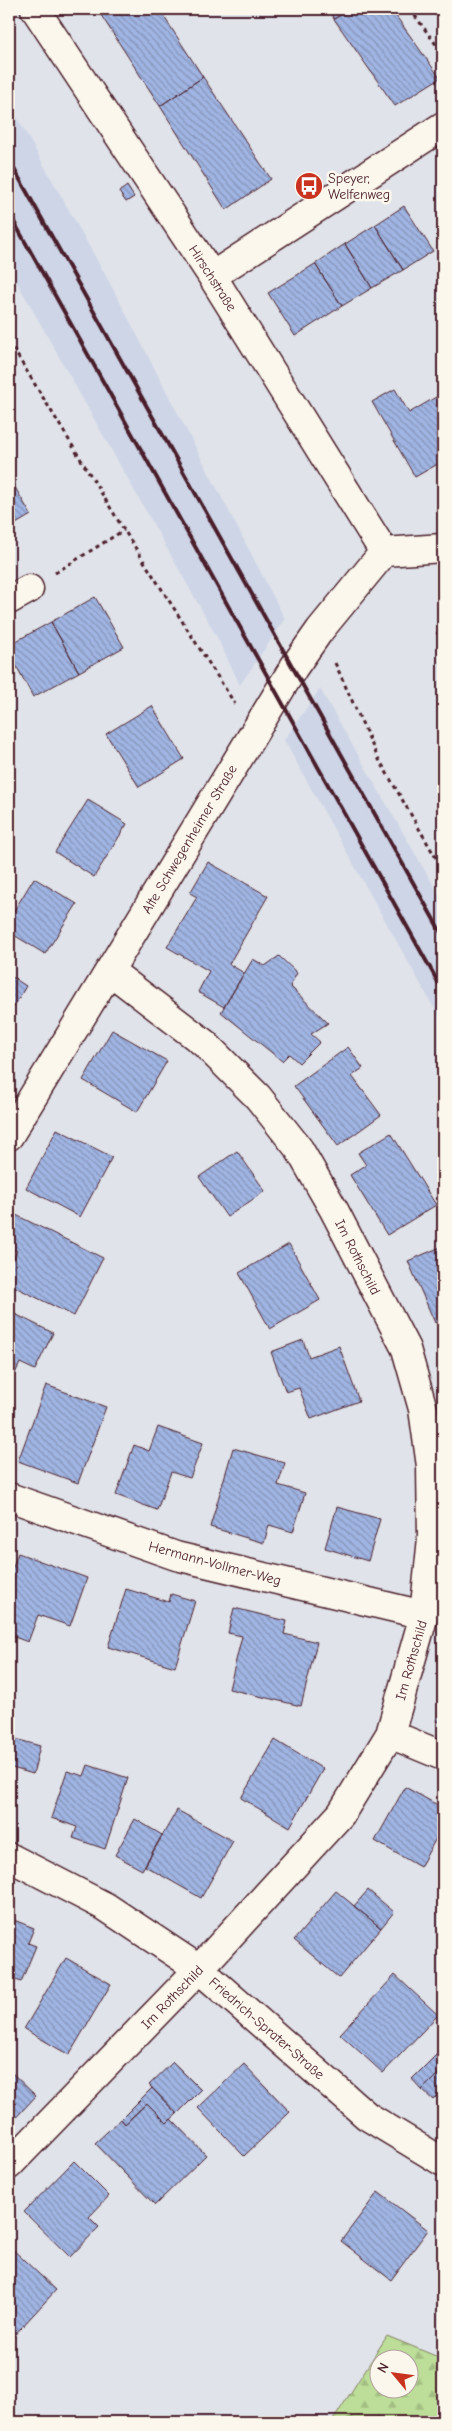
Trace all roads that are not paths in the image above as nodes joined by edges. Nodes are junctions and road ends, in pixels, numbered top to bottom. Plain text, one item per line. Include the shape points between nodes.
1 (36, 9) edge
2 (443, 126) edge
3 (212, 276) junction
4 (443, 548) edge
5 (384, 552) junction
6 (110, 971) junction
7 (9, 1136) edge
8 (9, 1498) edge
9 (424, 1615) junction
10 (390, 1734) junction
11 (443, 1756) edge
12 (9, 1857) edge
13 (199, 1969) junction
14 (443, 2162) edge
15 (9, 2166) edge

1 - 3 street, Hirschstraße
2 - 3 street
3 - 5 street, Hirschstraße
4 - 5 street
5 - 6 street, Alte Schwegenheimer Straße via 294,666
6 - 7 street, Alte Schwegenheimer Straße
6 - 9 street, Im Rothschild via 204,1043 258,1097 288,1134 334,1210 406,1349 423,1409 431,1466 432,1538
8 - 9 street, Hermann-Vollmer-Weg via 176,1556
9 - 10 street, Im Rothschild
10 - 11 street
10 - 13 street, Im Rothschild via 341,1814
12 - 13 street, Friedrich-Sprater-Straße via 106,1908
13 - 14 street, Friedrich-Sprater-Straße via 367,2116
13 - 15 street, Im Rothschild

